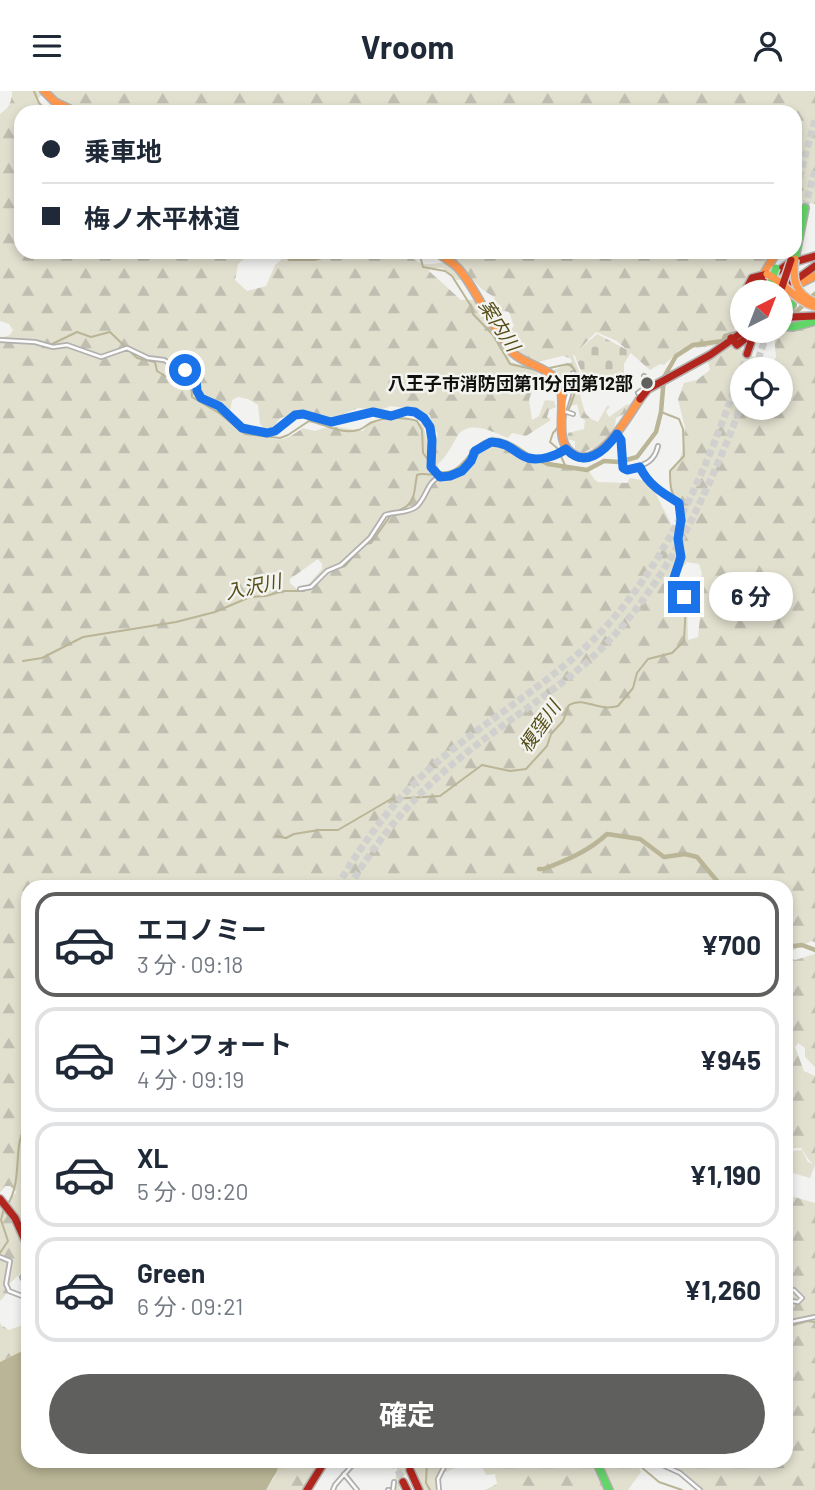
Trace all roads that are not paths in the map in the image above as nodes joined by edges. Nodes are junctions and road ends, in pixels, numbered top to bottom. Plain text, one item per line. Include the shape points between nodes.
1 (44, 91) edge
2 (61, 105) edge
3 (802, 218) tunnel mouth
4 (802, 220) edge
5 (446, 259) edge
6 (776, 259) edge
7 (777, 259) edge
8 (792, 259) edge
9 (793, 259) edge
10 (814, 263) edge
11 (766, 280) edge
12 (767, 280) edge
13 (770, 280) edge
14 (786, 280) edge
15 (793, 281) edge
16 (803, 284) dead end
17 (793, 288) edge
18 (793, 290) edge
19 (793, 296) edge
20 (815, 305) edge
21 (815, 319) edge
22 (793, 327) edge
23 (0, 340) edge
24 (729, 340) edge
25 (749, 343) edge
26 (746, 353) tunnel mouth
27 (573, 373) dead end
28 (644, 376) dead end
29 (654, 384) junction
30 (638, 393) dead end
31 (566, 412) junction
32 (617, 434) junction
33 (658, 446) dead end
34 (562, 452) junction
35 (640, 467) junction
36 (437, 475) junction
37 (300, 589) dead end
38 (684, 598) dead end
39 (0, 1199) edge
40 (21, 1230) edge
41 (1, 1257) edge
42 (793, 1290) edge
43 (21, 1296) edge
44 (793, 1301) edge
45 (815, 1317) edge
46 (793, 1322) edge
47 (321, 1468) edge
48 (350, 1468) edge
49 (444, 1468) edge
50 (599, 1468) edge
51 (669, 1468) edge
52 (410, 1470) dead end
53 (344, 1474) junction
54 (394, 1482) dead end
55 (307, 1490) edge
56 (333, 1490) edge
57 (358, 1490) edge
58 (390, 1490) edge
59 (419, 1490) edge
60 (439, 1490) edge
61 (609, 1490) edge
62 (700, 1490) edge

1 - 2 main road
3 - 4 main road via 805,208
5 - 31 main road via 457,267 511,351 558,384
6 - 11 main road
7 - 12 main road, bridge
8 - 14 main road, bridge
9 - 20 main road, bridge via 796,289
10 - 13 main road via 795,264
10 - 15 main road
10 - 17 main road
16 - 18 main road
19 - 20 main road, bridge via 808,306
21 - 22 main road
23 - 36 street via 67,345 102,357 127,348 158,358 194,376 198,395 219,406 242,428 267,433 298,414 331,422 376,412 391,416 411,411 429,424 431,467
24 - 29 main road
25 - 26 main road
27 - 31 street
28 - 29 street
29 - 30 street
29 - 32 main road
31 - 34 main road
32 - 34 main road via 602,452 590,457
32 - 35 street via 623,468
33 - 35 street via 649,462
34 - 36 street via 529,458 511,446 491,442 475,451 462,471
35 - 38 street via 658,491 679,503 681,561 674,578
36 - 37 street via 414,509 385,515 341,565
39 - 40 main road
41 - 43 street via 11,1263 7,1289
42 - 44 street via 802,1298
45 - 46 street
47 - 55 main road
48 - 53 street
49 - 60 street
50 - 61 main road
51 - 62 street
52 - 59 main road
53 - 56 street
53 - 57 street
54 - 58 street

